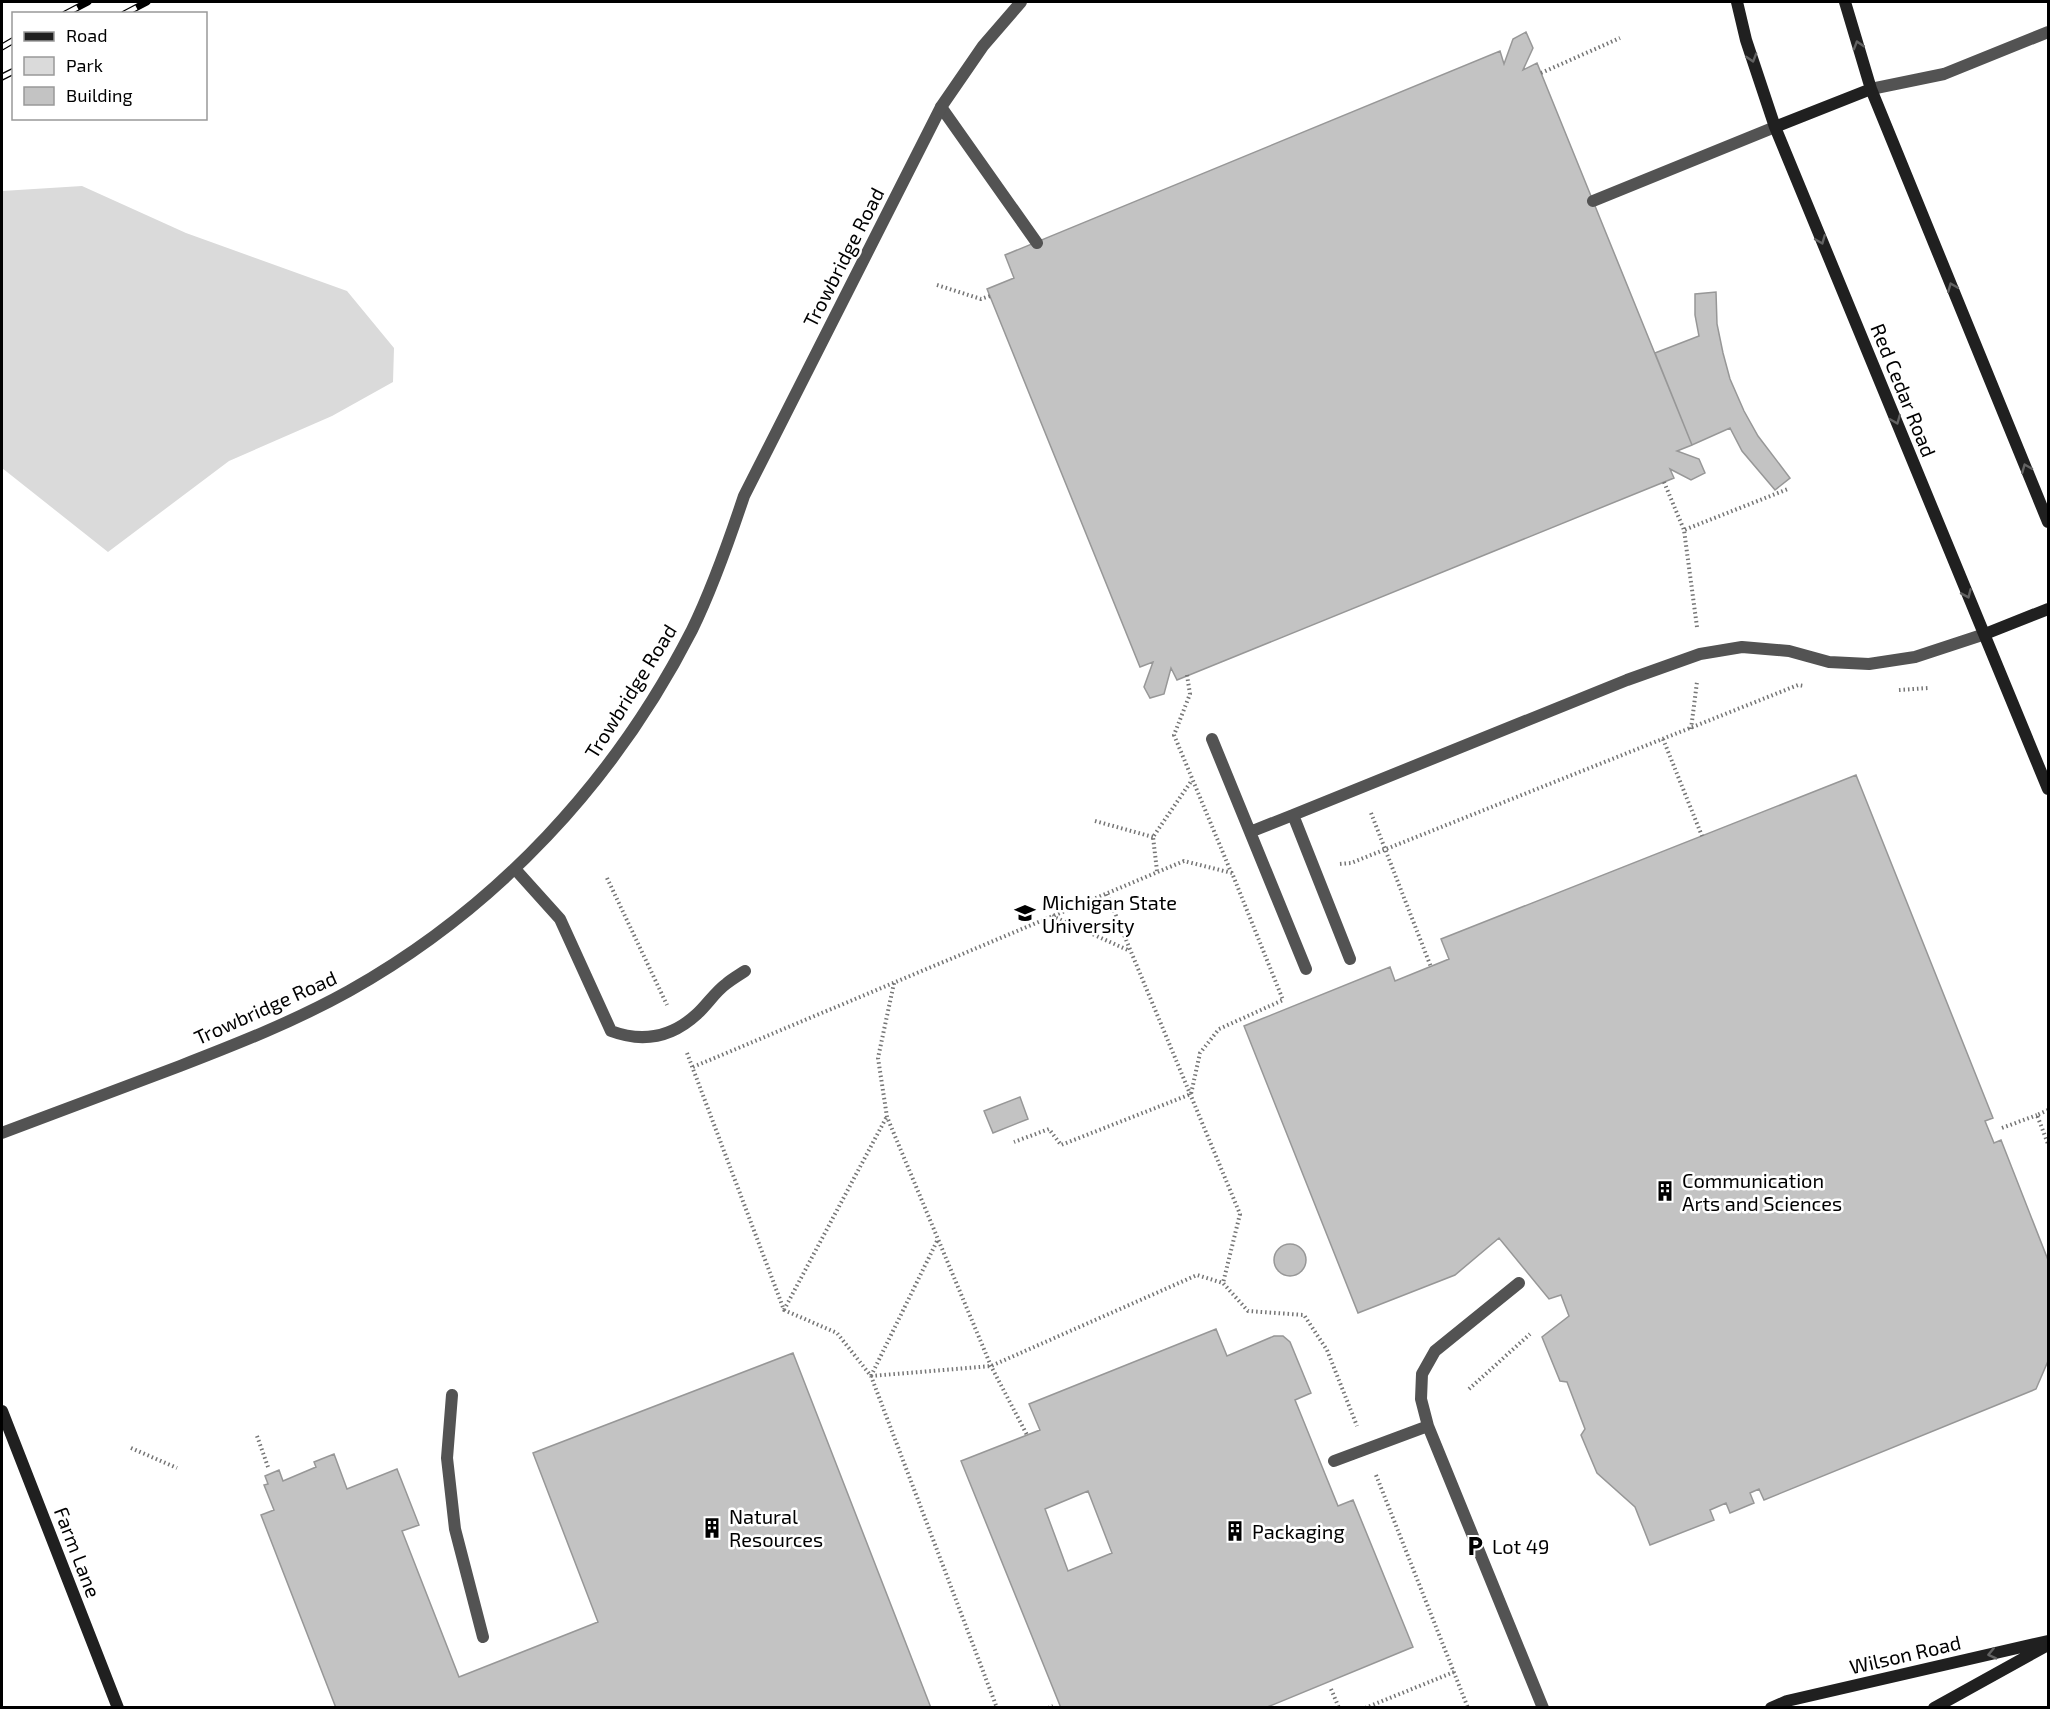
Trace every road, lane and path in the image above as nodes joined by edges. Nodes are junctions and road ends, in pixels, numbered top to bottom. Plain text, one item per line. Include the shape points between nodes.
1 (1021, 2) edge
2 (1737, 2) edge
3 (1845, 2) edge
4 (2049, 32) edge
5 (1620, 38) dead end
6 (1541, 73) dead end
7 (1871, 89) junction
8 (941, 106) junction
9 (1775, 127) junction
10 (1593, 201) dead end
11 (1036, 243) dead end
12 (937, 285) dead end
13 (990, 296) dead end
14 (1664, 482) dead end
15 (1788, 489) dead end
16 (2049, 522) edge
17 (1684, 530) junction
18 (2049, 609) edge
19 (1985, 634) junction
20 (1700, 654) junction
21 (1187, 675) dead end
22 (1808, 687) dead end
23 (1928, 688) dead end
24 (1895, 690) dead end
25 (1691, 729) junction
26 (1212, 739) dead end
27 (1663, 739) junction
28 (1192, 780) junction
29 (1360, 788) junction
30 (2049, 789) edge
31 (1293, 815) junction
32 (1095, 821) dead end
33 (1250, 832) junction
34 (1702, 836) dead end
35 (1153, 837) junction
36 (1386, 849) junction
37 (1314, 866) junction
38 (515, 869) junction
39 (1266, 870) junction
40 (1157, 872) junction
41 (1232, 873) junction
42 (607, 878) dead end
43 (1107, 894) junction
44 (1052, 916) junction
45 (1131, 951) junction
46 (1350, 959) dead end
47 (1431, 966) dead end
48 (1306, 969) dead end
49 (746, 971) dead end
50 (894, 983) junction
51 (677, 1027) junction
52 (693, 1067) junction
53 (1191, 1094) junction
54 (2049, 1110) edge
55 (2037, 1115) junction
56 (887, 1117) junction
57 (2002, 1128) dead end
58 (2, 1133) edge
59 (1014, 1142) dead end
60 (2049, 1144) edge
61 (937, 1240) junction
62 (1223, 1283) junction
63 (1519, 1283) dead end
64 (784, 1310) junction
65 (1530, 1334) dead end
66 (991, 1366) junction
67 (871, 1376) junction
68 (1469, 1389) dead end
69 (452, 1395) dead end
70 (2, 1410) edge
71 (1428, 1426) junction
72 (1027, 1435) dead end
73 (257, 1436) dead end
74 (131, 1448) dead end
75 (1366, 1449) junction
76 (1334, 1461) dead end
77 (268, 1467) dead end
78 (177, 1468) dead end
79 (483, 1637) dead end
80 (2049, 1643) edge
81 (1454, 1672) junction
82 (1331, 1689) dead end
83 (1053, 1706) dead end
84 (118, 1707) edge
85 (997, 1707) edge
86 (1048, 1707) edge
87 (1339, 1707) edge
88 (1365, 1707) edge
89 (1468, 1707) edge
90 (1543, 1707) edge
91 (1771, 1707) edge
92 (1934, 1707) edge

1 - 8 street, Trowbridge Road via 983,46
2 -> 9 street, Red Cedar Road
7 -> 3 street
4 - 7 street via 1944,74
5 - 6 path
7 - 9 street
16 -> 7 street
8 - 11 street
8 - 38 street, Trowbridge Road via 744,496 721,564 658,692 586,793
9 - 10 street
9 -> 19 street, Red Cedar Road
12 - 13 path via 981,299
14 - 17 path
15 - 17 path
17 - 20 path
18 - 19 street
19 - 20 street via 1916,657 1869,664 1829,662 1789,651 1742,647
19 - 30 street, Red Cedar Road
20 - 25 path
20 - 29 street
21 - 28 path via 1190,694 1174,735
22 - 25 path via 1798,685
23 - 24 path
25 - 27 path
26 - 33 street
27 - 34 path
27 - 36 path
28 - 35 path
28 - 41 path
29 - 31 street
29 - 36 path
31 - 33 street
31 - 37 street
32 - 35 path
33 - 39 street
35 - 40 path
36 - 37 path via 1352,863
36 - 47 path
37 - 46 street
38 - 51 street via 560,919 611,1030 643,1038
38 - 58 street, Trowbridge Road via 408,955 329,1001 224,1048
39 - 41 path
39 - 48 street
40 - 41 path via 1184,861
40 - 43 path
41 - 53 path via 1283,1000 1220,1029 1200,1053
42 - 51 path
43 - 44 path
43 - 45 path
44 - 45 path
44 - 50 path
45 - 53 path
49 - 51 street
50 - 52 path
50 - 56 path via 878,1058
51 - 52 path
52 - 64 path
53 - 59 path via 1061,1144 1049,1129
53 - 62 path via 1240,1214
54 - 55 path
55 - 57 path
55 - 60 path
56 - 61 path
56 - 64 path
61 - 66 path
61 - 67 path
62 - 66 path via 1197,1275
62 - 75 path via 1248,1311 1304,1315 1328,1350
63 - 71 street via 1435,1351 1422,1374 1421,1399
64 - 67 path via 837,1334
65 - 68 path
66 - 67 path
66 - 72 path
67 - 85 path
69 - 79 street via 447,1458 455,1529
70 - 84 street, Farm Lane
71 - 75 street
71 - 90 street
73 - 77 path
74 - 78 path
75 - 76 street
75 - 81 path
80 -> 91 street, Wilson Road
80 - 92 street, Wilson Road
81 - 88 path
81 - 89 path
82 - 87 path
83 - 86 path

